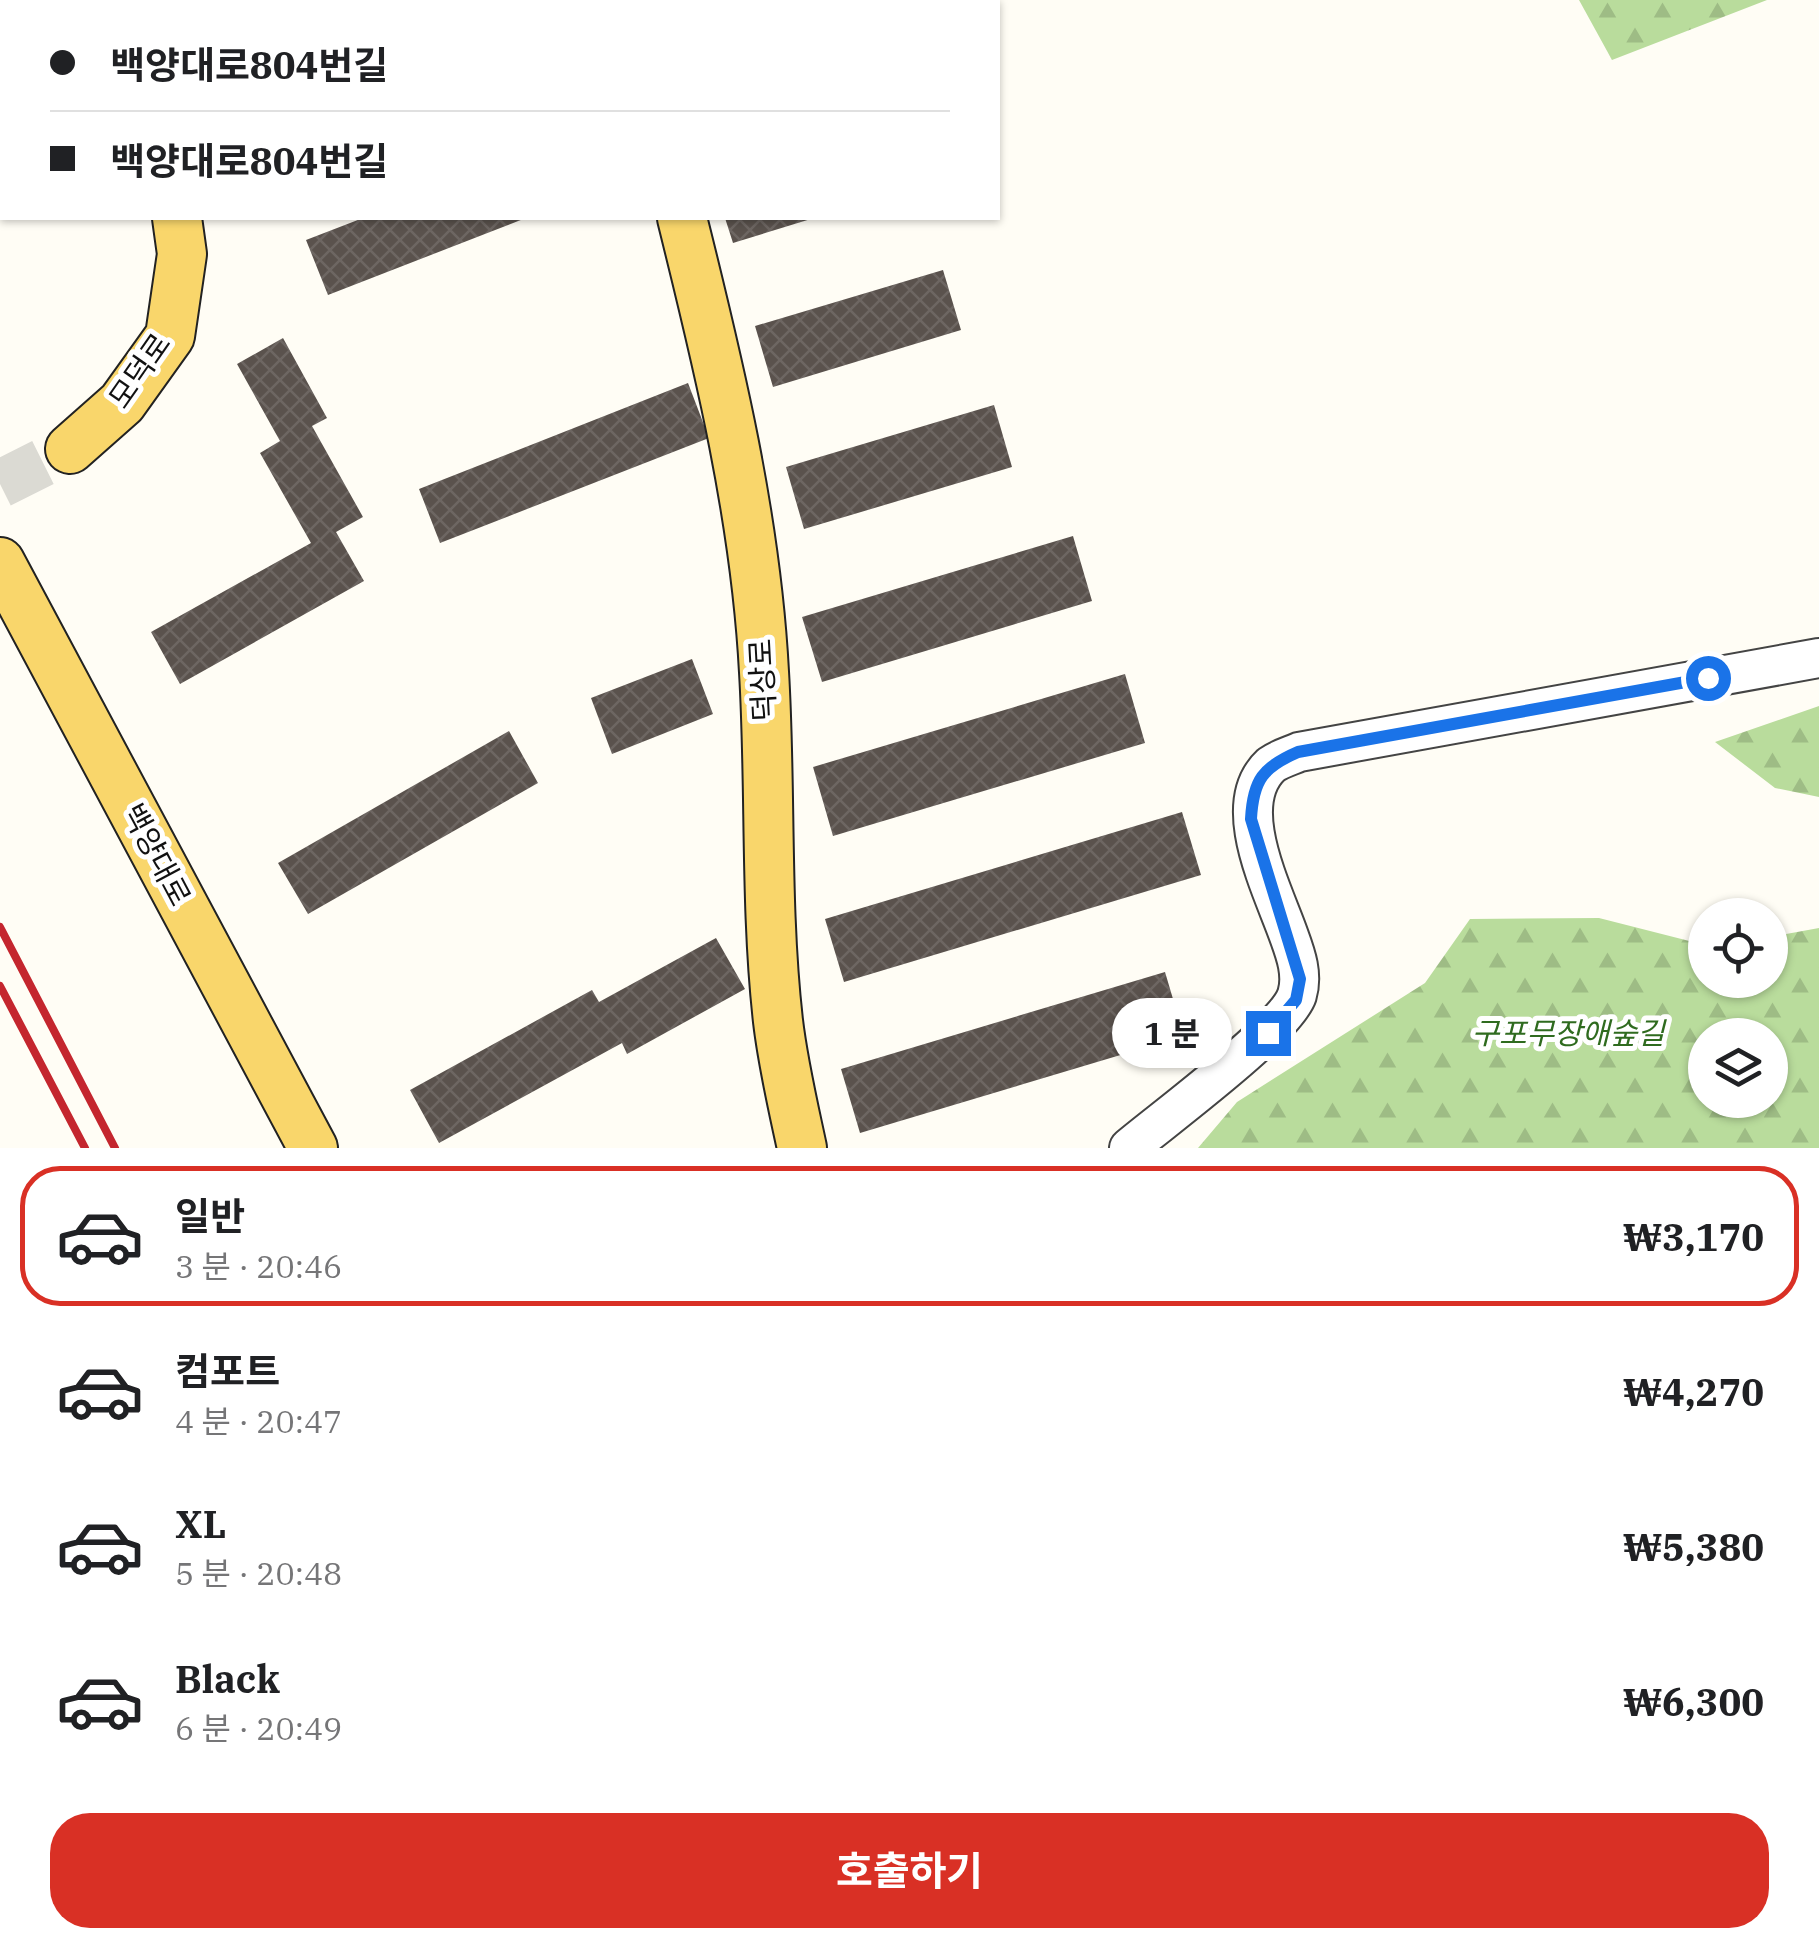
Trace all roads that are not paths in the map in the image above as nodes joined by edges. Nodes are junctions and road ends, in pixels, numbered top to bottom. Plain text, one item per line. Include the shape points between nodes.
1 (177, 220) edge
2 (682, 220) edge
3 (70, 449) tunnel mouth
4 (0, 562) edge
5 (1819, 658) edge
6 (313, 1148) edge
7 (802, 1148) edge
8 (1129, 1148) edge

1 - 3 main road, 모덕로 via 182,254 170,336 122,404
2 - 7 main road, 덕상로 via 756,581 778,1021
4 - 6 main road, 백양대로
5 - 8 street via 1298,752 1274,762 1252,794 1251,819 1294,950 1296,1000 1268,1033

